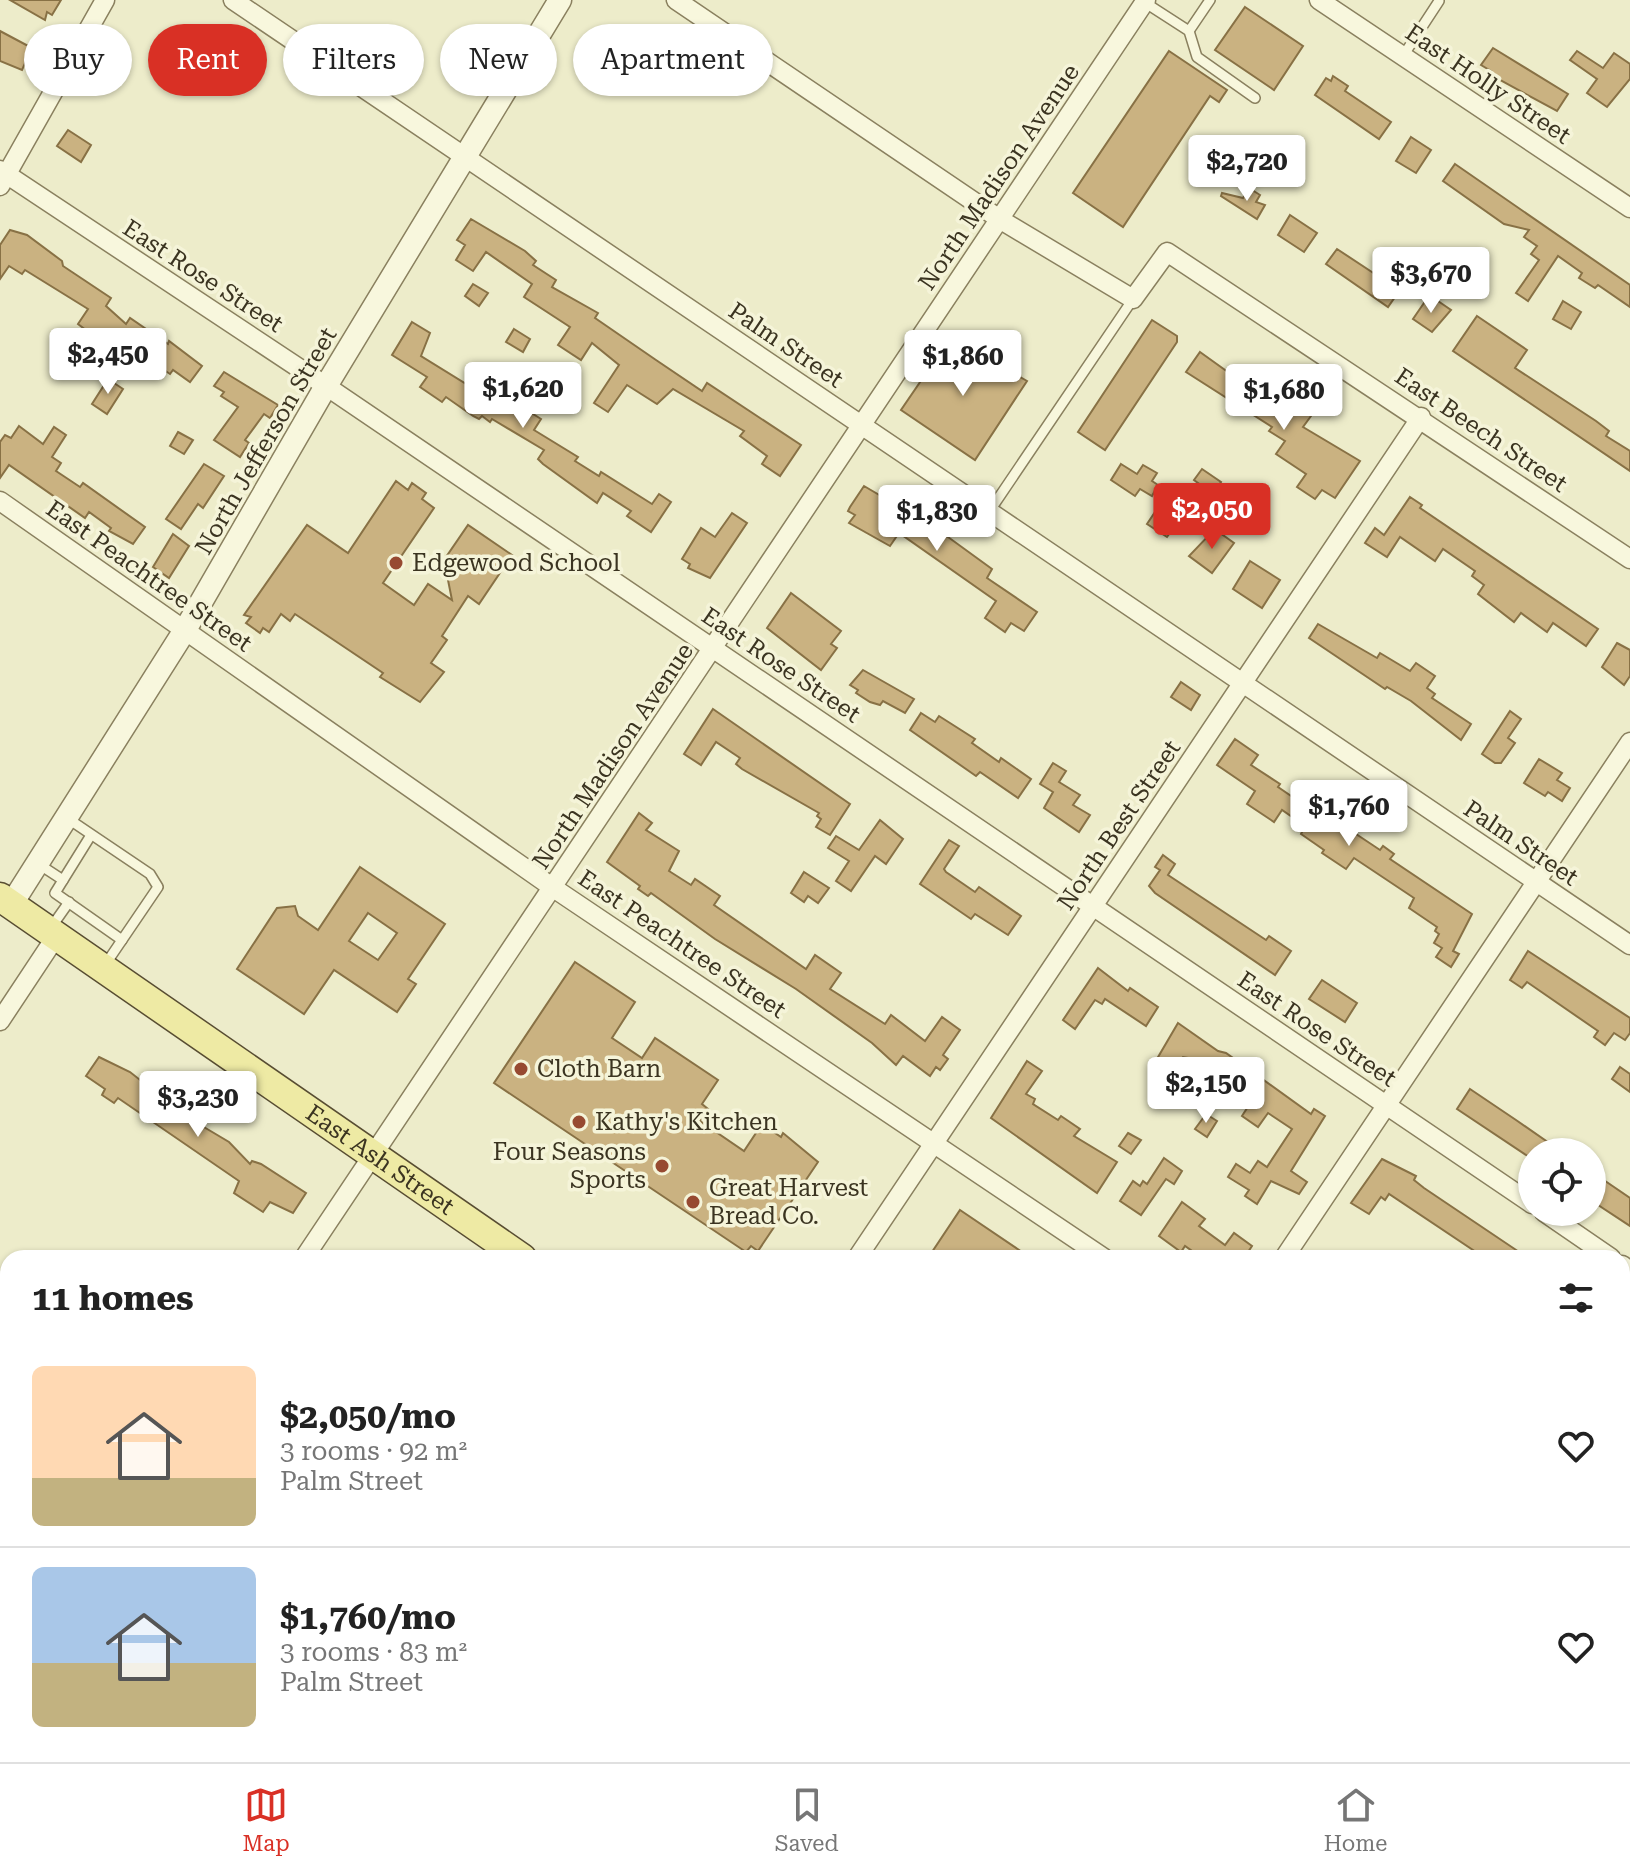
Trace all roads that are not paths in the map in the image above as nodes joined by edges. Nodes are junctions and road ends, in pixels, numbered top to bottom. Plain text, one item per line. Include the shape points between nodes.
1 (105, 0) edge
2 (233, 0) edge
3 (560, 0) edge
4 (676, 0) edge
5 (1210, 0) edge
6 (1319, 0) edge
7 (1145, 1) edge
8 (1439, 1) edge
9 (1189, 31) junction
10 (1403, 56) junction
11 (1255, 98) dead end
12 (468, 157) junction
13 (2, 177) edge
14 (1630, 208) edge
15 (1001, 220) junction
16 (1133, 299) junction
17 (326, 386) junction
18 (1421, 417) junction
19 (861, 426) junction
20 (0, 501) edge
21 (989, 512) junction
22 (1630, 559) edge
23 (185, 630) junction
24 (715, 649) junction
25 (1242, 683) junction
26 (1630, 742) edge
27 (66, 818) junction
28 (91, 835) junction
29 (37, 863) junction
30 (63, 880) junction
31 (1534, 881) junction
32 (552, 887) junction
33 (5, 901) edge
34 (69, 902) junction
35 (1094, 906) junction
36 (53, 932) junction
37 (122, 940) junction
38 (1630, 945) edge
39 (103, 967) junction
40 (0, 1021) edge
41 (1385, 1104) junction
42 (934, 1141) junction
43 (372, 1157) junction
44 (1518, 1194) edge
45 (1564, 1226) edge
46 (309, 1250) edge
47 (510, 1250) edge
48 (862, 1250) edge
49 (1092, 1250) edge
50 (1289, 1250) edge
51 (1599, 1250) edge

1 - 13 street
2 - 12 street, Palm Street
3 - 12 street, North Jefferson Street
4 - 15 street
5 - 9 lane
6 - 10 street, East Holly Street
7 - 9 lane
7 - 15 street, North Madison Avenue
8 - 10 lane
9 - 11 lane via 1197,57
10 - 14 street, East Holly Street
12 - 17 street, North Jefferson Street
12 - 19 street, Palm Street
13 - 17 street, East Rose Street
15 - 16 street
15 - 19 street, North Madison Avenue
16 - 18 street, East Beech Street via 1167,252
16 - 21 lane
17 - 23 street, North Jefferson Street
17 - 24 street, East Rose Street
18 - 22 street, East Beech Street
18 - 25 street, North Best Street
19 - 21 street, Palm Street
19 - 24 street, North Madison Avenue
20 - 23 street, East Peachtree Street
21 - 25 street, Palm Street
23 - 27 street, North Jefferson Street
23 - 32 street, East Peachtree Street
24 - 32 street, North Madison Avenue
24 - 35 street, East Rose Street
25 - 31 street, Palm Street
25 - 35 street, North Best Street
26 - 31 street
27 - 28 lane
27 - 29 street, North Jefferson Street
28 - 30 lane
28 - 37 lane via 150,874 158,887
29 - 30 lane
29 - 33 street, North Jefferson Street
30 - 34 lane via 55,893
31 - 38 street, Palm Street
31 - 41 street
32 - 42 street, East Peachtree Street
32 - 43 street, North Madison Avenue
33 - 36 main road, East Ash Street
34 - 36 lane
34 - 37 lane
35 - 41 street, East Rose Street
35 - 42 street, North Best Street
36 - 39 main road, East Ash Street
36 - 40 street
37 - 39 lane
39 - 43 main road, East Ash Street
41 - 44 street, East Rose Street
41 - 50 street
42 - 48 street, North Best Street
42 - 49 street, East Peachtree Street
43 - 46 street, North Madison Avenue
43 - 47 main road, East Ash Street
45 - 51 street

